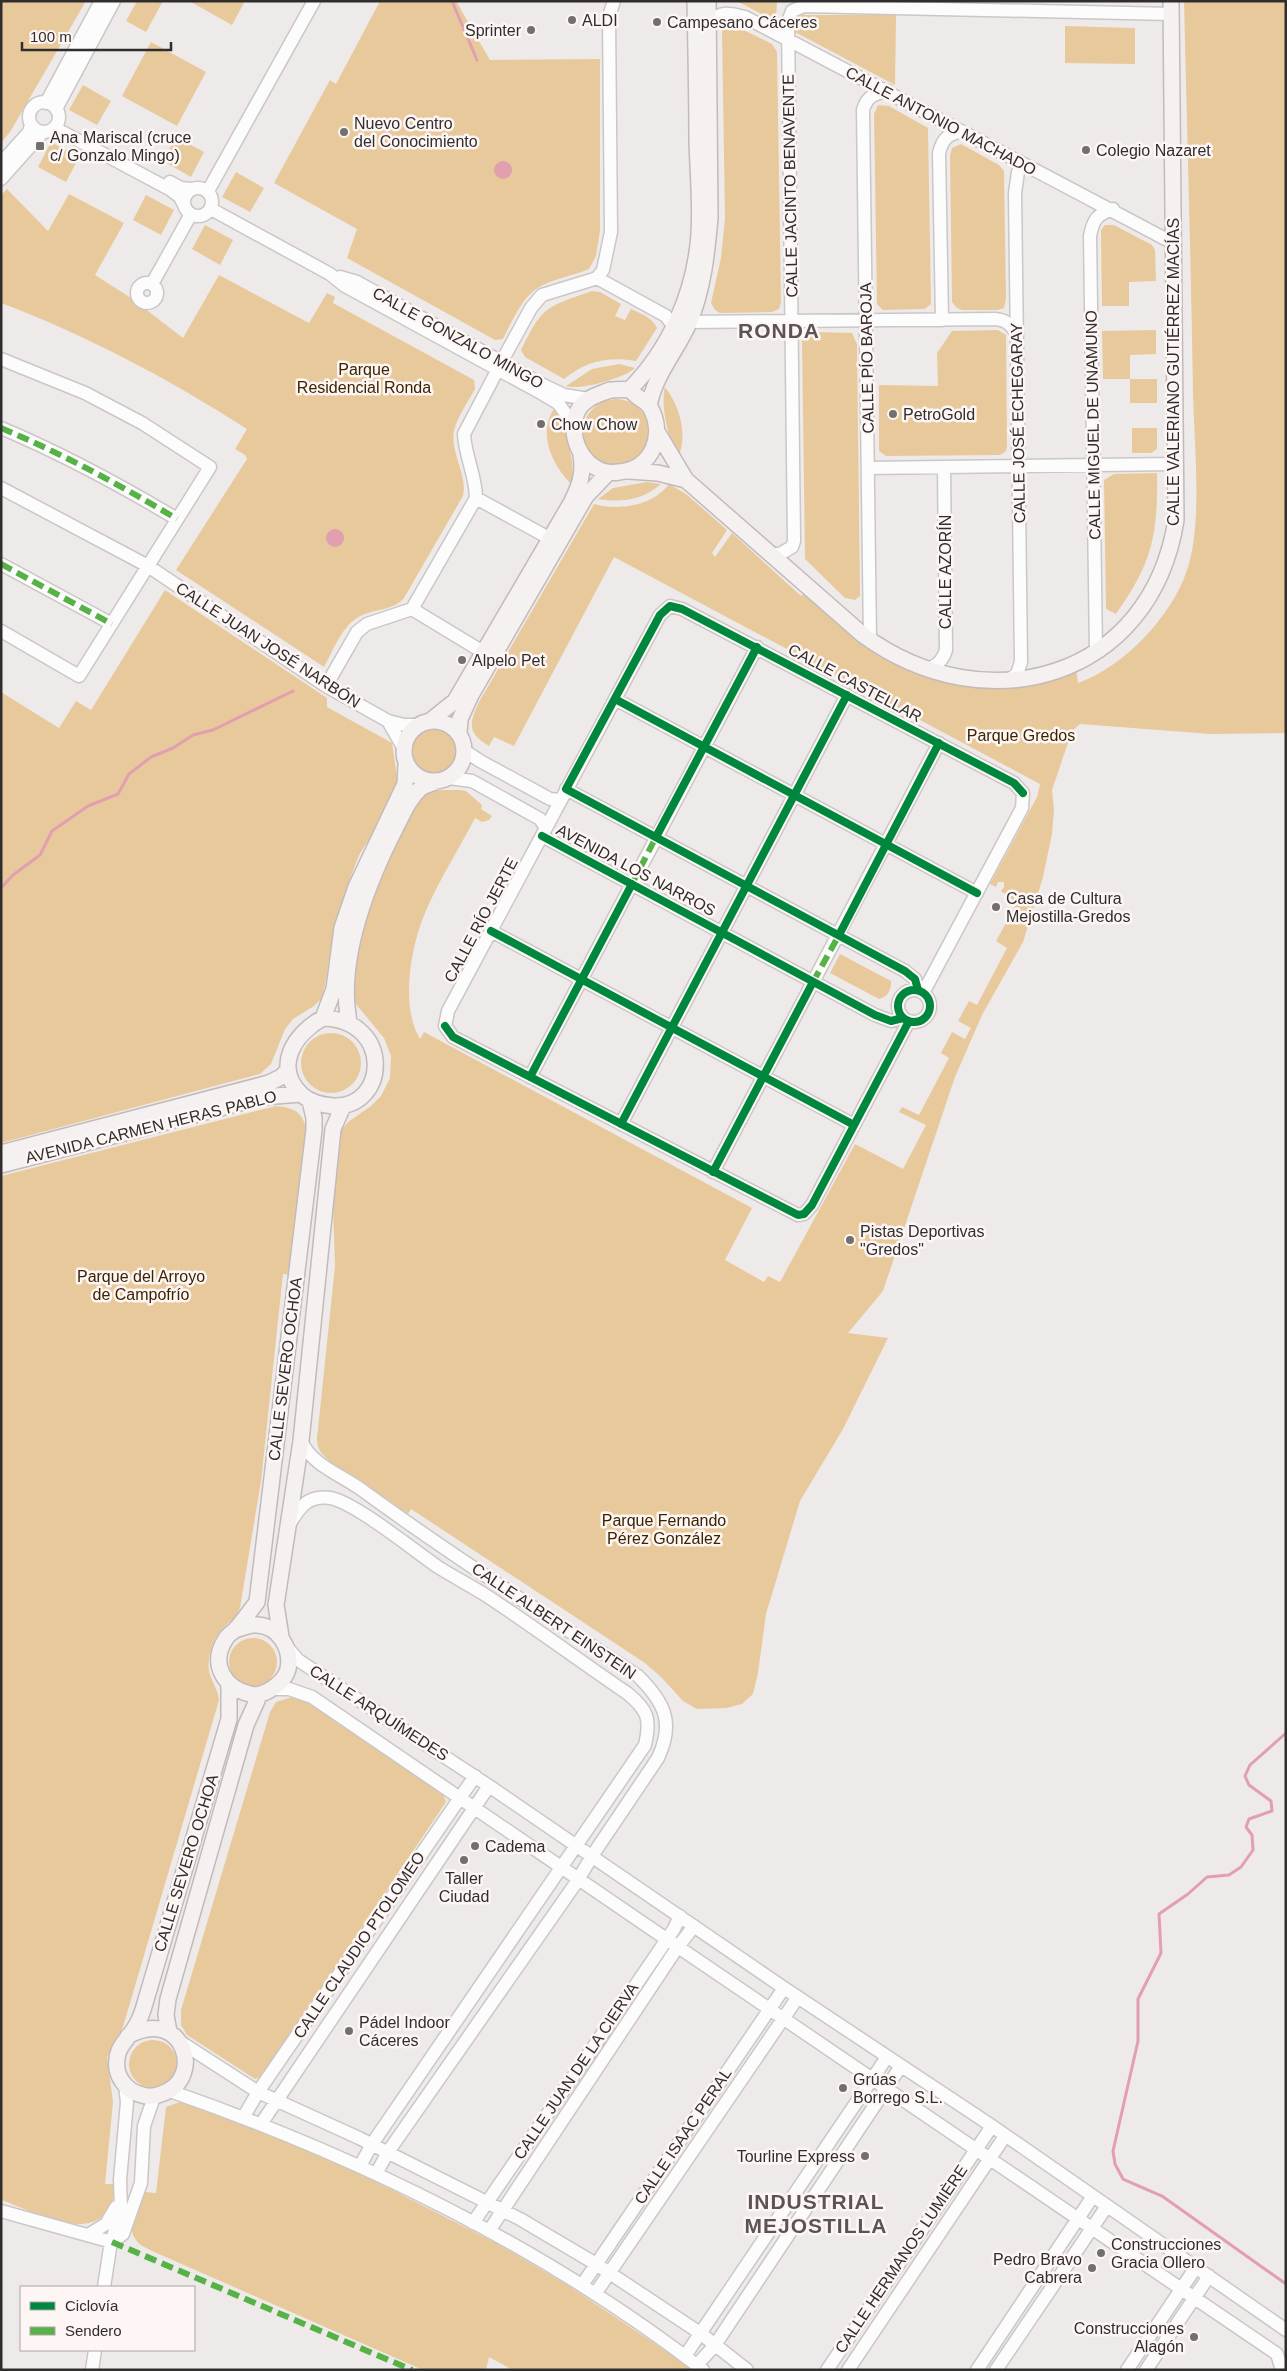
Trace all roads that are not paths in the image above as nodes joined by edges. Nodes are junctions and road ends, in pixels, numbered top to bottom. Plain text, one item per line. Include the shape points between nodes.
1 (101, 1) edge
2 (114, 1) edge
3 (305, 1) edge
4 (314, 1) edge
5 (614, 1) edge
6 (696, 1) edge
7 (708, 1) edge
8 (948, 5) edge
9 (1171, 8) edge
10 (708, 21) junction
11 (789, 41) junction
12 (888, 91) junction
13 (52, 118) junction
14 (32, 125) junction
15 (961, 132) junction
16 (1, 163) edge
17 (1022, 164) junction
18 (1, 179) edge
19 (199, 189) junction
20 (187, 209) junction
21 (210, 209) junction
22 (1113, 210) junction
23 (1173, 243) junction
24 (597, 278) junction
25 (152, 284) dead end
26 (866, 320) junction
27 (942, 320) junction
28 (792, 321) junction
29 (689, 322) junction
30 (674, 327) junction
31 (1017, 334) junction
32 (1, 358) edge
33 (500, 365) junction
34 (629, 390) junction
35 (588, 399) junction
36 (650, 406) junction
37 (573, 424) junction
38 (1, 428) edge
39 (658, 433) junction
40 (581, 455) junction
41 (1176, 464) junction
42 (1094, 465) junction
43 (1019, 466) junction
44 (944, 467) junction
45 (868, 468) junction
46 (629, 471) junction
47 (607, 474) junction
48 (686, 480) junction
49 (1, 488) edge
50 (476, 498) junction
51 (177, 519) junction
52 (549, 538) junction
53 (770, 554) junction
54 (1, 564) edge
55 (148, 566) junction
56 (670, 606) joint
57 (412, 609) junction
58 (1096, 621) junction
59 (112, 624) junction
60 (1124, 629) junction
61 (1, 631) edge
62 (870, 640) junction
63 (757, 647) junction
64 (483, 652) junction
65 (1096, 652) junction
66 (929, 669) junction
67 (1010, 680) junction
68 (326, 686) junction
69 (847, 695) junction
70 (615, 699) junction
71 (388, 722) junction
72 (424, 723) junction
73 (459, 733) junction
74 (939, 744) junction
75 (404, 747) junction
76 (704, 747) junction
77 (465, 751) junction
78 (406, 765) junction
79 (442, 780) junction
80 (563, 794) junction
81 (794, 795) junction
82 (544, 832) junction
83 (656, 837) junction
84 (886, 844) junction
85 (632, 884) junction
86 (747, 885) junction
87 (977, 893) junction
88 (491, 931) junction
89 (722, 932) junction
90 (839, 935) junction
91 (582, 979) junction
92 (814, 982) junction
93 (921, 992) junction
94 (323, 1018) junction
95 (906, 1020) junction
96 (349, 1022) junction
97 (672, 1028) junction
98 (288, 1070) junction
99 (530, 1077) junction
100 (764, 1077) junction
101 (306, 1097) junction
102 (342, 1106) junction
103 (621, 1124) junction
104 (854, 1125) junction
105 (1, 1153) edge
106 (1, 1165) edge
107 (713, 1172) junction
108 (301, 1441) junction
109 (289, 1525) junction
110 (235, 1630) junction
111 (284, 1642) junction
112 (229, 1685) junction
113 (267, 1692) junction
114 (475, 1776) junction
115 (489, 1786) junction
116 (460, 1798) junction
117 (475, 1808) junction
118 (577, 1846) junction
119 (592, 1856) junction
120 (563, 1869) junction
121 (578, 1880) junction
122 (680, 1916) junction
123 (694, 1926) junction
124 (665, 1939) junction
125 (677, 1948) junction
126 (784, 1988) junction
127 (798, 1997) junction
128 (770, 2008) junction
129 (784, 2018) junction
130 (128, 2036) junction
131 (174, 2037) junction
132 (887, 2057) junction
133 (901, 2066) junction
134 (872, 2079) junction
135 (125, 2085) junction
136 (885, 2088) junction
137 (170, 2091) junction
138 (258, 2092) junction
139 (154, 2097) junction
140 (278, 2101) junction
141 (244, 2118) junction
142 (261, 2124) junction
143 (992, 2126) junction
144 (1005, 2136) junction
145 (372, 2144) junction
146 (976, 2149) junction
147 (388, 2152) junction
148 (988, 2159) junction
149 (360, 2166) junction
150 (376, 2174) junction
151 (121, 2193) junction
152 (137, 2195) junction
153 (1093, 2196) junction
154 (486, 2202) junction
155 (1107, 2206) junction
156 (502, 2210) junction
157 (1, 2211) edge
158 (1078, 2217) junction
159 (472, 2223) junction
160 (1091, 2228) junction
161 (489, 2231) junction
162 (88, 2235) junction
163 (112, 2242) junction
164 (596, 2264) junction
165 (1196, 2267) junction
166 (609, 2274) junction
167 (1210, 2276) junction
168 (104, 2286) edge
169 (582, 2286) junction
170 (1182, 2290) junction
171 (595, 2294) junction
172 (1195, 2298) junction
173 (1286, 2330) edge
174 (700, 2333) junction
175 (715, 2344) junction
176 (95, 2351) edge
177 (685, 2356) junction
178 (700, 2367) edge
179 (1282, 2369) edge
180 (92, 2370) edge
181 (747, 2370) edge
182 (827, 2370) edge
183 (848, 2370) edge
184 (977, 2370) edge
185 (996, 2370) edge
186 (1127, 2370) edge
187 (1146, 2370) edge

1 - 13 street
2 - 13 street
3 - 19 street
4 - 19 street
5 - 24 street via 609,16 611,232 603,270
6 - 30 main road via 699,234 692,275
7 - 10 main road
8 - 9 street
8 - 11 street, CALLE JACINTO BENAVENTE via 804,6 792,10 788,22
9 - 23 main road, CALLE VALERIANO GUTIÉRREZ MACÍAS
10 - 11 street, CALLE ANTONIO MACHADO via 727,13 745,17
10 - 29 main road via 710,217 703,276
11 - 12 street, CALLE ANTONIO MACHADO
11 - 28 street, CALLE JACINTO BENAVENTE
12 - 15 street, CALLE ANTONIO MACHADO
12 - 26 street, CALLE PÍO BAROJA via 876,93 866,100 863,110
13 - 14 street via 37,130
13 - 14 street via 40,103 30,112
13 - 18 street
13 - 19 street via 181,188
13 - 20 street via 171,190
14 - 16 street
15 - 17 street, CALLE ANTONIO MACHADO
15 - 27 street via 949,135 942,142 939,153
17 - 22 street, CALLE ANTONIO MACHADO
17 - 31 street, CALLE JOSÉ ECHEGARAY via 1015,193
19 - 20 street via 185,196
19 - 21 street via 212,200
20 - 21 street via 199,216
20 - 25 street
21 - 33 street, CALLE GONZALO MINGO via 330,274 357,282
22 - 23 street, CALLE ANTONIO MACHADO
22 - 42 street, CALLE MIGUEL DE UNAMUNO via 1092,221 1090,236
23 - 41 main road, CALLE VALERIANO GUTIÉRREZ MACÍAS
24 - 30 street via 666,316
24 - 33 street via 542,295 531,308
26 - 27 street
26 - 28 street
26 - 45 street, CALLE PÍO BAROJA
27 - 31 street via 1003,320 1011,324
28 - 29 street
28 - 53 street, CALLE JACINTO BENAVENTE via 794,541 786,551
29 - 36 main road via 659,374
30 - 34 main road via 651,367
31 - 43 street, CALLE JOSÉ ECHEGARAY
32 - 51 street via 101,401 210,467
33 - 35 street, CALLE GONZALO MINGO via 564,395
33 - 37 street, CALLE GONZALO MINGO via 558,403
33 - 50 street via 464,434
34 - 35 main road via 610,390
34 - 36 main road
35 - 37 main road via 578,410
36 - 39 main road
37 - 40 main road
38 - 51 street via 115,482
39 - 46 main road via 650,456
39 - 48 main road, CALLE VALERIANO GUTIÉRREZ MACÍAS
40 - 47 main road
40 - 52 main road via 581,482
41 - 42 street
41 - 60 main road, CALLE VALERIANO GUTIÉRREZ MACÍAS via 1176,520 1167,561 1148,599
42 - 43 street
42 - 58 street, CALLE MIGUEL DE UNAMUNO
43 - 44 street
43 - 67 street, CALLE JOSÉ ECHEGARAY via 1021,662 1017,674
44 - 45 street
44 - 66 street, CALLE AZORÍN via 946,650 937,665
45 - 62 street, CALLE PÍO BAROJA
46 - 47 main road
46 - 48 main road, CALLE VALERIANO GUTIÉRREZ MACÍAS via 658,473
47 - 73 main road via 586,496 471,694 460,719
48 - 53 main road, CALLE VALERIANO GUTIÉRREZ MACÍAS
49 - 55 street, CALLE JUAN JOSÉ NARBÓN
50 - 52 street
50 - 57 street
51 - 55 street
52 - 64 main road
53 - 62 main road, CALLE VALERIANO GUTIÉRREZ MACÍAS
54 - 59 street
55 - 59 street
55 - 68 street, CALLE JUAN JOSÉ NARBÓN
56 - 63 street, CALLE CASTELLAR via 682,608
56 - 70 street, CALLE RÍO JERTE via 660,615
57 - 64 street
57 - 68 street via 367,624 357,632
58 - 60 street via 1112,630
58 - 65 street, CALLE MIGUEL DE UNAMUNO
59 - 61 street via 79,676
60 - 65 main road, CALLE VALERIANO GUTIÉRREZ MACÍAS
62 - 66 main road, CALLE VALERIANO GUTIÉRREZ MACÍAS via 902,659
63 - 69 street, CALLE CASTELLAR
63 - 76 street
64 - 72 main road via 455,701
65 - 67 main road, CALLE VALERIANO GUTIÉRREZ MACÍAS via 1058,671
66 - 67 main road, CALLE VALERIANO GUTIÉRREZ MACÍAS via 966,677
68 - 71 street, CALLE JUAN JOSÉ NARBÓN
69 - 74 street, CALLE CASTELLAR
69 - 81 street
70 - 76 street
70 - 80 street, CALLE RÍO JERTE
71 - 72 street, CALLE JUAN JOSÉ NARBÓN via 404,725
71 - 75 street, CALLE JUAN JOSÉ NARBÓN
72 - 73 main road via 446,722
72 - 75 main road via 407,736
73 - 77 main road
74 - 84 street
74 - 87 street, CALLE CASTELLAR via 1014,783 1023,793 1022,808
75 - 78 main road
76 - 81 street
76 - 83 street
77 - 79 main road via 460,768
77 - 80 street via 550,799
78 - 79 main road via 422,779
78 - 94 main road via 405,784 356,887 342,928 334,990
79 - 82 street via 472,782 540,819
79 - 96 main road via 422,787 410,801 368,891 350,956 346,992
80 - 82 street, CALLE RÍO JERTE
80 - 83 street
81 - 84 street
81 - 86 street
82 - 85 street, AVENIDA LOS NARROS
82 - 88 street, CALLE RÍO JERTE
83 - 85 street
83 - 86 street
84 - 87 street
84 - 90 street
85 - 89 street, AVENIDA LOS NARROS
85 - 91 street
86 - 89 street
86 - 90 street
87 - 93 street
88 - 91 street
88 - 99 street, CALLE RÍO JERTE via 448,1011 445,1026 453,1037
89 - 92 street, AVENIDA LOS NARROS
89 - 97 street
90 - 92 street
90 - 93 street via 906,971
91 - 97 street
91 - 99 street
92 - 95 street, AVENIDA LOS NARROS via 884,1020
92 - 100 street
93 - 95 street via 906,992 899,998 898,1008
93 - 95 street via 930,1002 928,1013 920,1021
94 - 96 main road
94 - 98 main road via 308,1026 298,1037 288,1056
95 - 104 street
96 - 102 main road via 366,1036 373,1048 376,1065 368,1088 360,1098
97 - 100 street
97 - 103 street
98 - 101 main road
98 - 105 main road, AVENIDA CARMEN HERAS PABLO via 269,1083
99 - 103 street
100 - 104 street
100 - 107 street
101 - 102 main road via 321,1105
101 - 106 main road, AVENIDA CARMEN HERAS PABLO via 263,1097
101 - 110 main road, CALLE SEVERO OCHOA via 314,1118 314,1130 257,1602
102 - 108 main road, CALLE SEVERO OCHOA via 333,1129
103 - 107 street
104 - 107 street via 812,1205 804,1214 789,1211
108 - 109 main road, CALLE SEVERO OCHOA
108 - 119 street, CALLE ALBERT EINSTEIN via 318,1463 638,1676 659,1700 666,1715 664,1746
109 - 111 main road, CALLE SEVERO OCHOA via 276,1605
109 - 118 street, CALLE ALBERT EINSTEIN via 301,1505 316,1498 342,1502 486,1596 642,1705 648,1717 645,1745
110 - 111 main road via 256,1624 268,1628
110 - 112 main road via 225,1639 218,1656 220,1671
111 - 113 main road via 288,1670
111 - 114 street, CALLE ARQUÍMEDES via 298,1660
112 - 113 main road via 251,1695
112 - 130 main road, CALLE SEVERO OCHOA via 229,1719 148,1993 138,2022
113 - 116 street, CALLE ARQUÍMEDES via 289,1690 312,1697
113 - 131 main road, CALLE SEVERO OCHOA via 246,1725 168,1998 166,2015
114 - 115 street, CALLE ARQUÍMEDES
114 - 116 street
115 - 117 street
115 - 118 street, CALLE ARQUÍMEDES
116 - 117 street, CALLE ARQUÍMEDES
116 - 138 street, CALLE CLAUDIO PTOLOMEO
117 - 120 street, CALLE ARQUÍMEDES
117 - 140 street, CALLE CLAUDIO PTOLOMEO
118 - 119 street, CALLE ARQUÍMEDES
118 - 120 street
119 - 121 street
119 - 122 street, CALLE ARQUÍMEDES
120 - 121 street, CALLE ARQUÍMEDES
120 - 145 street
121 - 124 street, CALLE ARQUÍMEDES
121 - 147 street
122 - 123 street, CALLE ARQUÍMEDES
122 - 124 street
123 - 125 street
123 - 126 street, CALLE ARQUÍMEDES
124 - 125 street, CALLE ARQUÍMEDES
124 - 154 street, CALLE JUAN DE LA CIERVA
125 - 128 street, CALLE ARQUÍMEDES
125 - 156 street, CALLE JUAN DE LA CIERVA
126 - 127 street, CALLE ARQUÍMEDES
126 - 128 street
127 - 129 street
127 - 132 street, CALLE ARQUÍMEDES
128 - 129 street, CALLE ARQUÍMEDES
128 - 164 street, CALLE ISAAC PERAL
129 - 134 street, CALLE ARQUÍMEDES
129 - 166 street, CALLE ISAAC PERAL
130 - 131 main road via 141,2029 155,2027
130 - 135 main road via 120,2046 116,2060 118,2074
131 - 137 main road via 186,2058 182,2077
131 - 138 street
132 - 133 street, CALLE ARQUÍMEDES
132 - 134 street
133 - 136 street
133 - 143 street, CALLE ARQUÍMEDES
134 - 136 street, CALLE ARQUÍMEDES
134 - 174 street
135 - 139 main road via 138,2094
135 - 151 street
136 - 146 street, CALLE ARQUÍMEDES
136 - 175 street
137 - 139 main road
137 - 141 street
138 - 140 street
138 - 141 street, CALLE CLAUDIO PTOLOMEO
139 - 152 street via 144,2126 141,2183
140 - 142 street, CALLE CLAUDIO PTOLOMEO
140 - 145 street
141 - 142 street
142 - 149 street
143 - 144 street, CALLE ARQUÍMEDES
143 - 146 street
144 - 148 street
144 - 153 street, CALLE ARQUÍMEDES
145 - 147 street
145 - 149 street
146 - 148 street, CALLE ARQUÍMEDES
146 - 182 street, CALLE HERMANOS LUMIÈRE
147 - 150 street
147 - 154 street
148 - 158 street, CALLE ARQUÍMEDES
148 - 183 street, CALLE HERMANOS LUMIÈRE
149 - 150 street
150 - 159 street
151 - 152 street via 132,2197
151 - 162 street via 106,2224
151 - 163 street via 121,2208
152 - 163 street via 123,2234
153 - 155 street, CALLE ARQUÍMEDES
153 - 158 street
154 - 156 street
154 - 159 street, CALLE JUAN DE LA CIERVA
155 - 160 street
155 - 165 street, CALLE ARQUÍMEDES
156 - 161 street, CALLE JUAN DE LA CIERVA
156 - 164 street
157 - 162 street
158 - 160 street, CALLE ARQUÍMEDES
158 - 184 street
159 - 161 street
160 - 170 street, CALLE ARQUÍMEDES
160 - 185 street
161 - 169 street
162 - 163 street
163 - 168 street
164 - 166 street
164 - 169 street, CALLE ISAAC PERAL
165 - 167 street, CALLE ARQUÍMEDES
165 - 170 street
166 - 171 street, CALLE ISAAC PERAL
166 - 174 street
167 - 172 street
167 - 173 street, CALLE ARQUÍMEDES
169 - 171 street
170 - 172 street, CALLE ARQUÍMEDES
170 - 186 street
171 - 177 street
172 - 179 street, CALLE ARQUÍMEDES via 1277,2354
172 - 187 street
174 - 175 street
174 - 177 street
175 - 178 street
175 - 181 street
176 - 180 street
177 - 178 street

